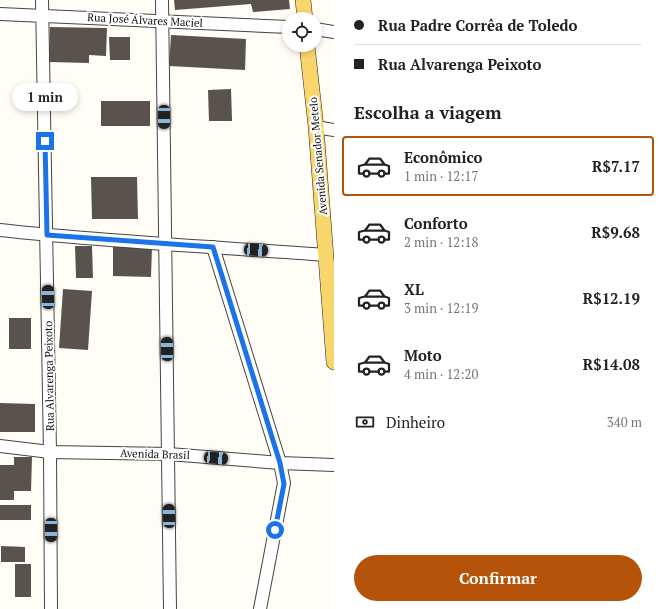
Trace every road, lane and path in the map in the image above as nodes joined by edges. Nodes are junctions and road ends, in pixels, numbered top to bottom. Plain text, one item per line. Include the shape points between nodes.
1 (42, 0) edge
2 (162, 0) edge
3 (303, 0) edge
4 (304, 12) edge
5 (0, 14) edge
6 (43, 16) junction
7 (163, 21) junction
8 (282, 27) edge
9 (322, 30) edge
10 (334, 32) edge
11 (308, 52) edge
12 (316, 127) junction
13 (334, 130) edge
14 (0, 230) edge
15 (47, 235) junction
16 (166, 244) junction
17 (213, 247) junction
18 (326, 255) junction
19 (334, 362) edge
20 (0, 446) edge
21 (50, 452) junction
22 (169, 454) junction
23 (280, 463) junction
24 (334, 465) edge
25 (51, 609) edge
26 (170, 609) edge
27 (260, 609) edge

1 - 6 street, Rua Alvarenga Peixoto
2 - 7 street
3 - 4 main road
5 - 6 street, Rua José Álvares Maciel
6 - 7 street, Rua José Álvares Maciel
6 - 15 street, Rua Alvarenga Peixoto
7 - 8 street, Rua José Álvares Maciel
7 - 16 street
9 - 10 street
11 - 12 main road, Avenida Senador Metelo
12 - 13 street
12 - 18 main road, Avenida Senador Metelo
14 - 15 street
15 - 16 street
15 - 21 street, Rua Alvarenga Peixoto
16 - 17 street
16 - 22 street
17 - 18 street
17 - 23 street
18 - 19 main road, Avenida Senador Metelo
20 - 21 street, Avenida Brasil
21 - 22 street, Avenida Brasil
21 - 25 street, Rua Alvarenga Peixoto
22 - 23 street, Avenida Brasil
22 - 26 street
23 - 24 street, Avenida Brasil
23 - 27 street via 284,484

